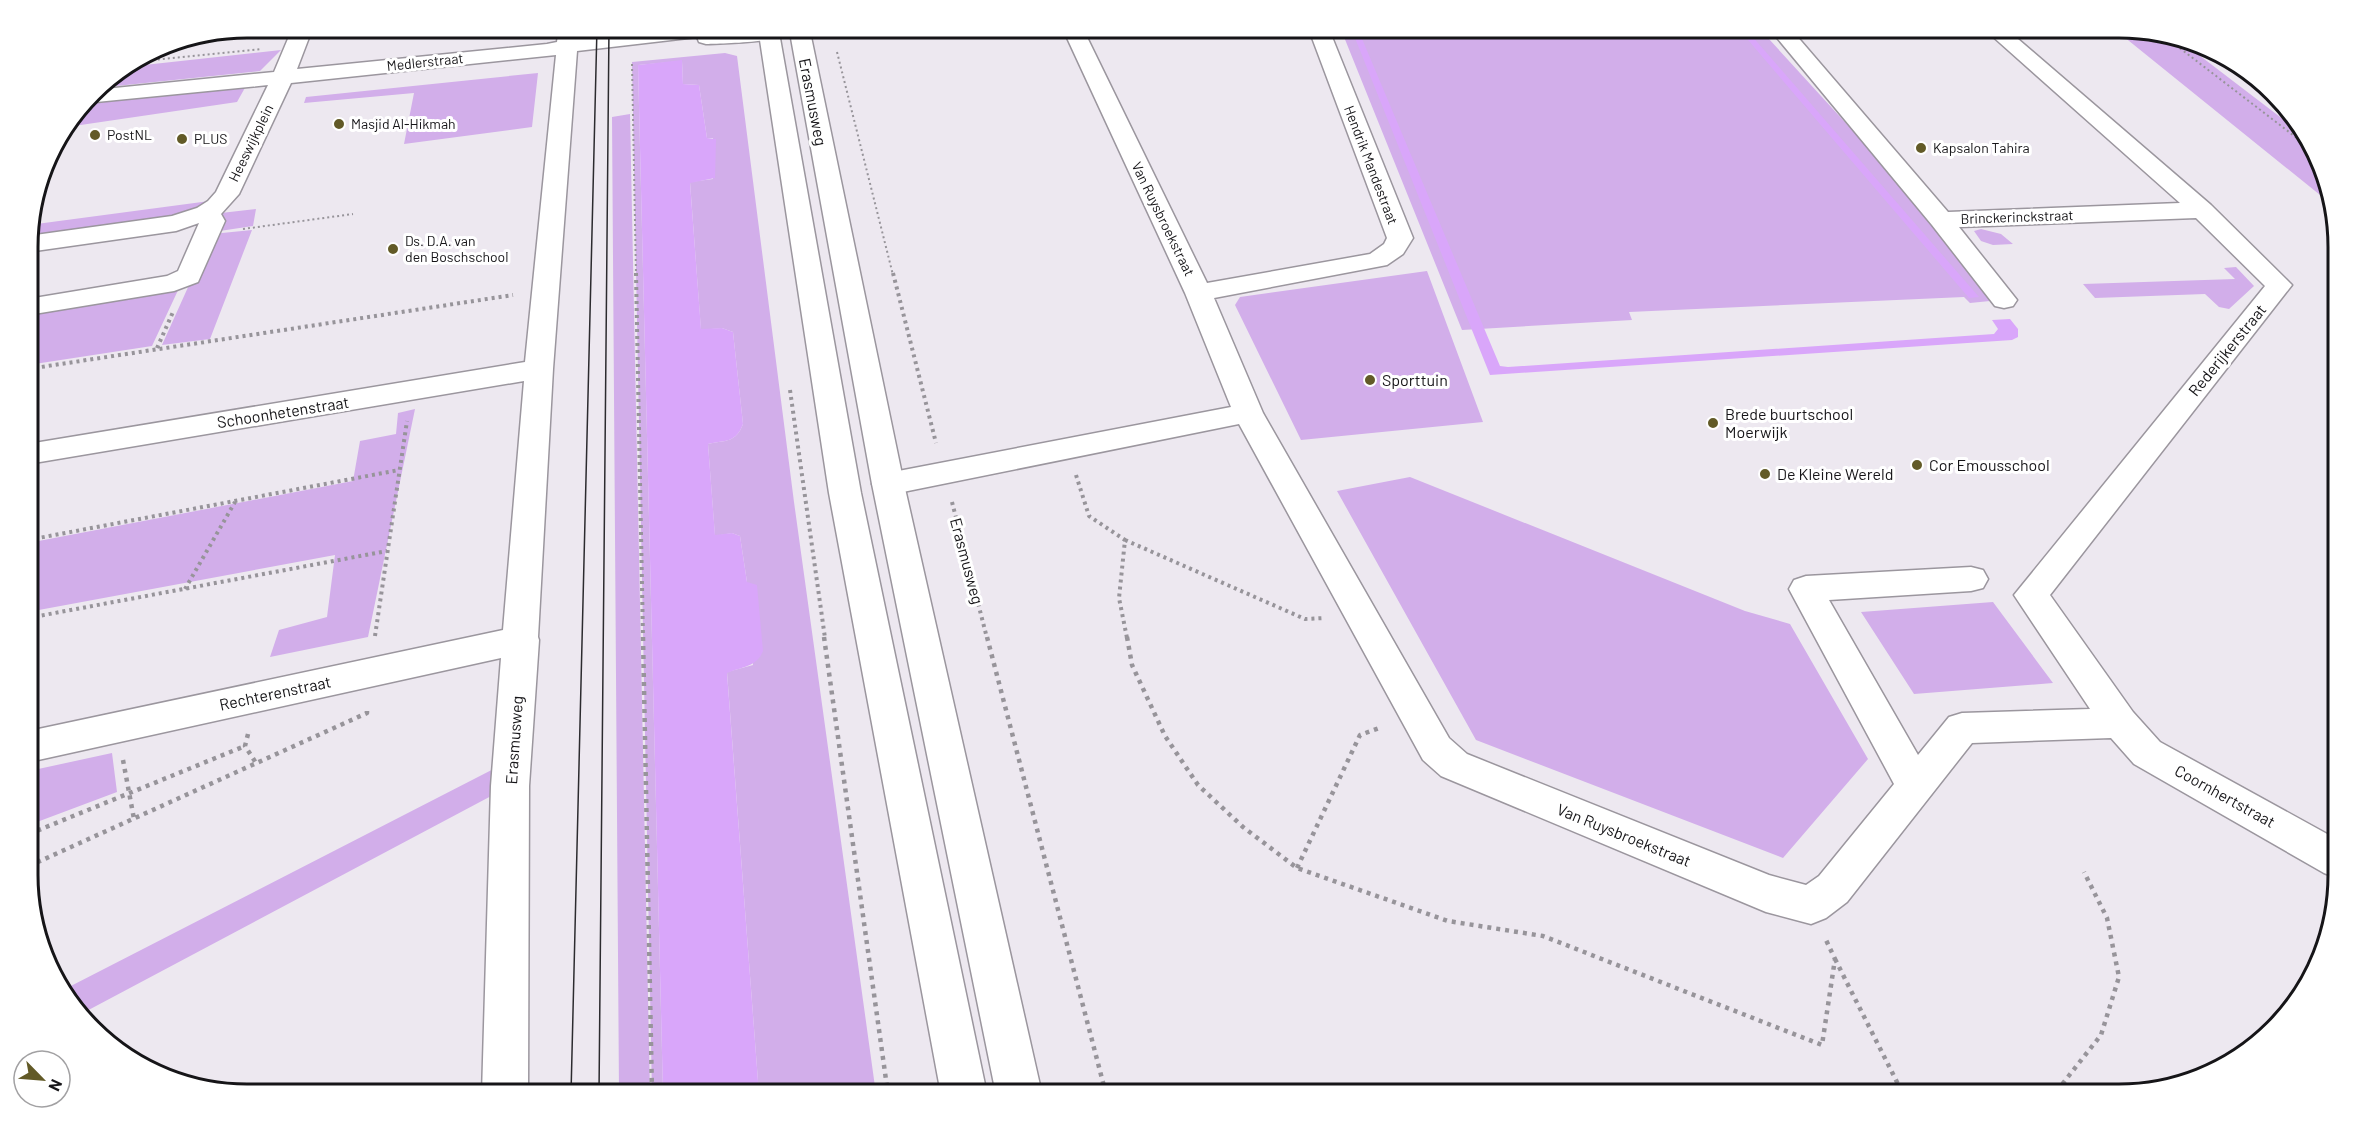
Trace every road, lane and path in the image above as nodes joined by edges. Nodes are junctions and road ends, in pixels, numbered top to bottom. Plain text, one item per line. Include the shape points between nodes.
1 (286, 38) edge
2 (298, 38) edge
3 (561, 38) edge
4 (568, 38) edge
5 (570, 38) edge
6 (575, 38) edge
7 (625, 38) edge
8 (694, 38) edge
9 (782, 38) edge
10 (783, 38) edge
11 (833, 38) edge
12 (1077, 38) edge
13 (1322, 38) edge
14 (1787, 38) edge
15 (2005, 38) edge
16 (633, 45) junction
17 (2178, 47) edge
18 (157, 58) edge
19 (283, 77) junction
20 (103, 96) edge
21 (2296, 137) edge
22 (2202, 210) junction
23 (353, 214) dead end
24 (1941, 220) junction
25 (208, 223) junction
26 (38, 243) edge
27 (546, 290) junction
28 (1198, 293) junction
29 (2004, 300) dead end
30 (38, 305) edge
31 (38, 367) edge
32 (539, 369) junction
33 (789, 381) dead end
34 (412, 391) junction
35 (1248, 413) junction
36 (1068, 449) junction
37 (38, 452) edge
38 (399, 470) junction
39 (944, 473) junction
40 (888, 484) junction
41 (235, 501) junction
42 (38, 538) edge
43 (1125, 540) junction
44 (387, 551) junction
45 (1971, 579) dead end
46 (184, 589) junction
47 (38, 616) edge
48 (1362, 616) junction
49 (522, 640) junction
50 (368, 688) junction
51 (1417, 715) junction
52 (2120, 723) junction
53 (249, 726) dead end
54 (38, 745) edge
55 (245, 746) junction
56 (122, 754) dead end
57 (256, 763) junction
58 (1915, 786) junction
59 (129, 794) junction
60 (134, 819) junction
61 (38, 830) edge
62 (2328, 854) edge
63 (38, 862) edge
64 (1298, 868) junction
65 (2084, 872) dead end
66 (1811, 905) junction
67 (1835, 959) junction
68 (1898, 1083) edge
69 (2063, 1083) edge
70 (505, 1084) edge
71 (652, 1084) edge
72 (887, 1084) edge
73 (962, 1084) edge
74 (1017, 1084) edge
75 (1103, 1084) edge

1 - 18 path
2 - 19 street
3 - 19 street, Medlerstraat
4 - 27 street, Erasmusweg
5 - 16 street, Medlerstraat via 595,48
6 - 7 street, Medlerstraat
8 - 16 street, Medlerstraat
9 - 73 street, Erasmusweg via 845,493
10 - 40 street, Erasmusweg
11 - 39 path, Erasmusweg
12 - 28 street, Van Ruysbroekstraat
13 - 28 street, Hendrik Mandestraat via 1400,238 1394,249 1378,260
14 - 24 street, Brinckerinckstraat
15 - 22 street, Rederijkerstraat
16 - 71 path
17 - 21 path
19 - 20 street, Heeswijkplein
19 - 25 street, Heeswijkplein via 227,194
22 - 24 street, Brinckerinckstraat
22 - 52 street, Rederijkerstraat via 2279,285 2031,595
23 - 25 path
24 - 29 street
25 - 26 street, Heeswijkplein
25 - 30 street via 189,276 174,283
27 - 31 path
27 - 32 street, Erasmusweg
28 - 35 street, Van Ruysbroekstraat
32 - 34 street, Schoonhetenstraat
32 - 49 street, Erasmusweg
33 - 72 path
34 - 37 street, Schoonhetenstraat
34 - 38 path
35 - 36 street
35 - 48 street, Van Ruysbroekstraat
36 - 39 street
36 - 43 path via 1089,516
38 - 41 path
38 - 44 path
39 - 40 street
39 - 75 path, Erasmusweg
40 - 74 street, Erasmusweg
41 - 42 path
41 - 46 path
43 - 48 path via 1305,619
43 - 64 path via 1119,598 1132,665 1165,736 1198,785 1243,827
44 - 46 path
44 - 50 path
45 - 58 street via 1806,589
46 - 47 path
48 - 51 street, Van Ruysbroekstraat
49 - 50 street, Rechterenstraat
49 - 70 street, Erasmusweg via 510,786
50 - 54 street, Rechterenstraat
50 - 57 path via 367,713
51 - 64 path via 1360,735
51 - 66 street, Van Ruysbroekstraat via 1436,749 1454,765 1766,893
52 - 58 street via 1962,728
52 - 62 street, Coornhertstraat via 2147,753
53 - 55 path
55 - 57 path
55 - 59 path
56 - 59 path
57 - 60 path
58 - 66 street via 1833,889
59 - 60 path
59 - 61 path
60 - 63 path
64 - 67 path via 1448,921 1543,936 1822,1046
65 - 69 path via 2107,918 2119,977 2101,1035
66 - 67 path
67 - 68 path

